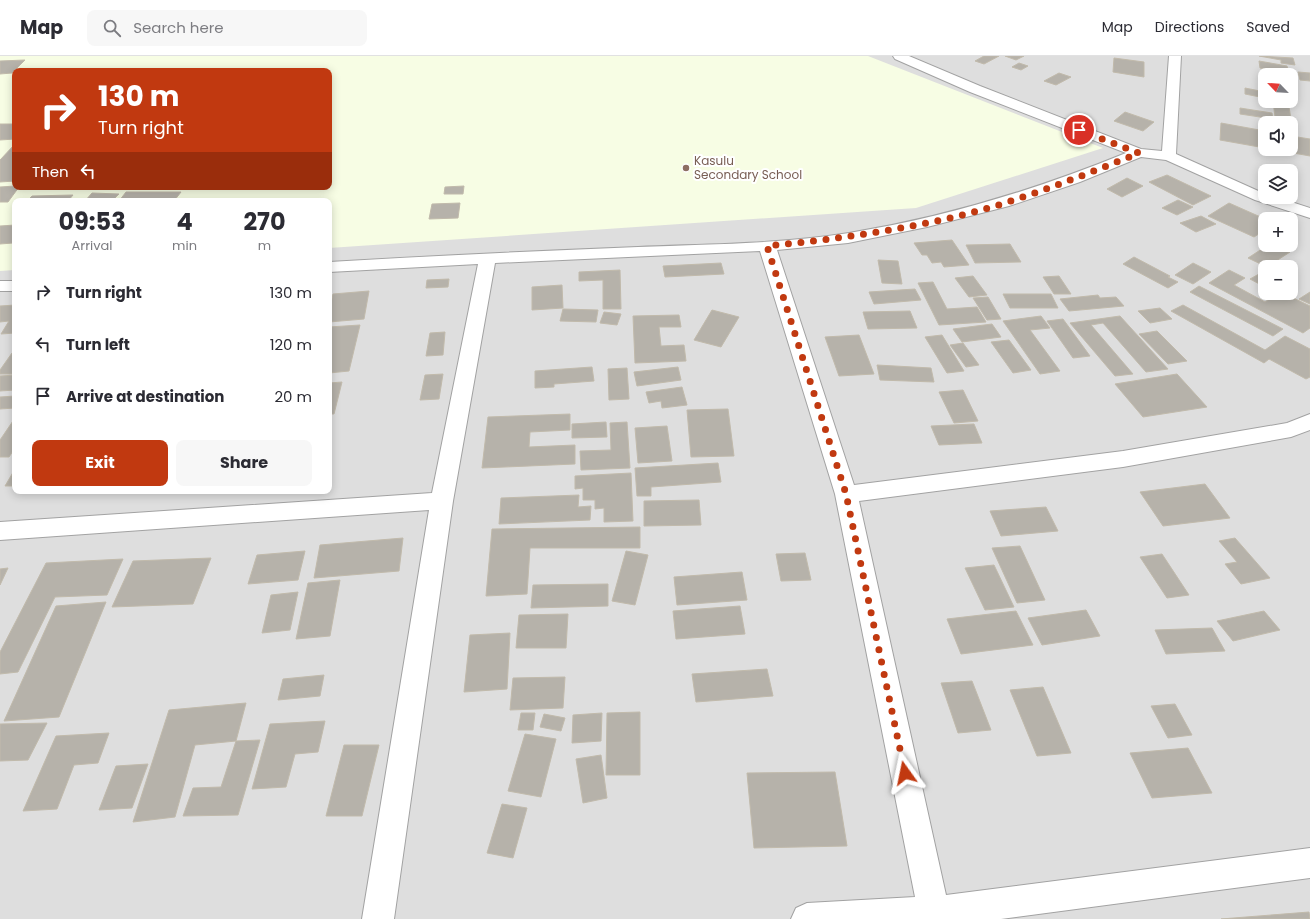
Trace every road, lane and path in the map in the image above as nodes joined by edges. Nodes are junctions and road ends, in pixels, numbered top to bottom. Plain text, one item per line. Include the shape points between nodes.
1 (899, 56) edge
2 (1175, 56) edge
3 (1139, 153) junction
4 (1169, 156) junction
5 (1310, 213) edge
6 (767, 246) junction
7 (487, 258) junction
8 (332, 267) edge
9 (0, 286) edge
10 (12, 286) edge
11 (1310, 421) edge
12 (846, 494) junction
13 (442, 501) junction
14 (0, 531) edge
15 (1310, 863) edge
16 (934, 912) junction
17 (378, 919) edge
18 (807, 919) edge

1 - 3 street via 975,89
2 - 4 street
3 - 4 street
3 - 6 street via 1075,179 1004,203 922,224 848,238
4 - 5 street via 1260,197
6 - 7 street
6 - 12 street
7 - 8 street
7 - 13 street
9 - 10 street
11 - 12 street via 1291,430 1123,459
12 - 16 street
13 - 14 street
13 - 17 street
15 - 16 street
16 - 18 street

